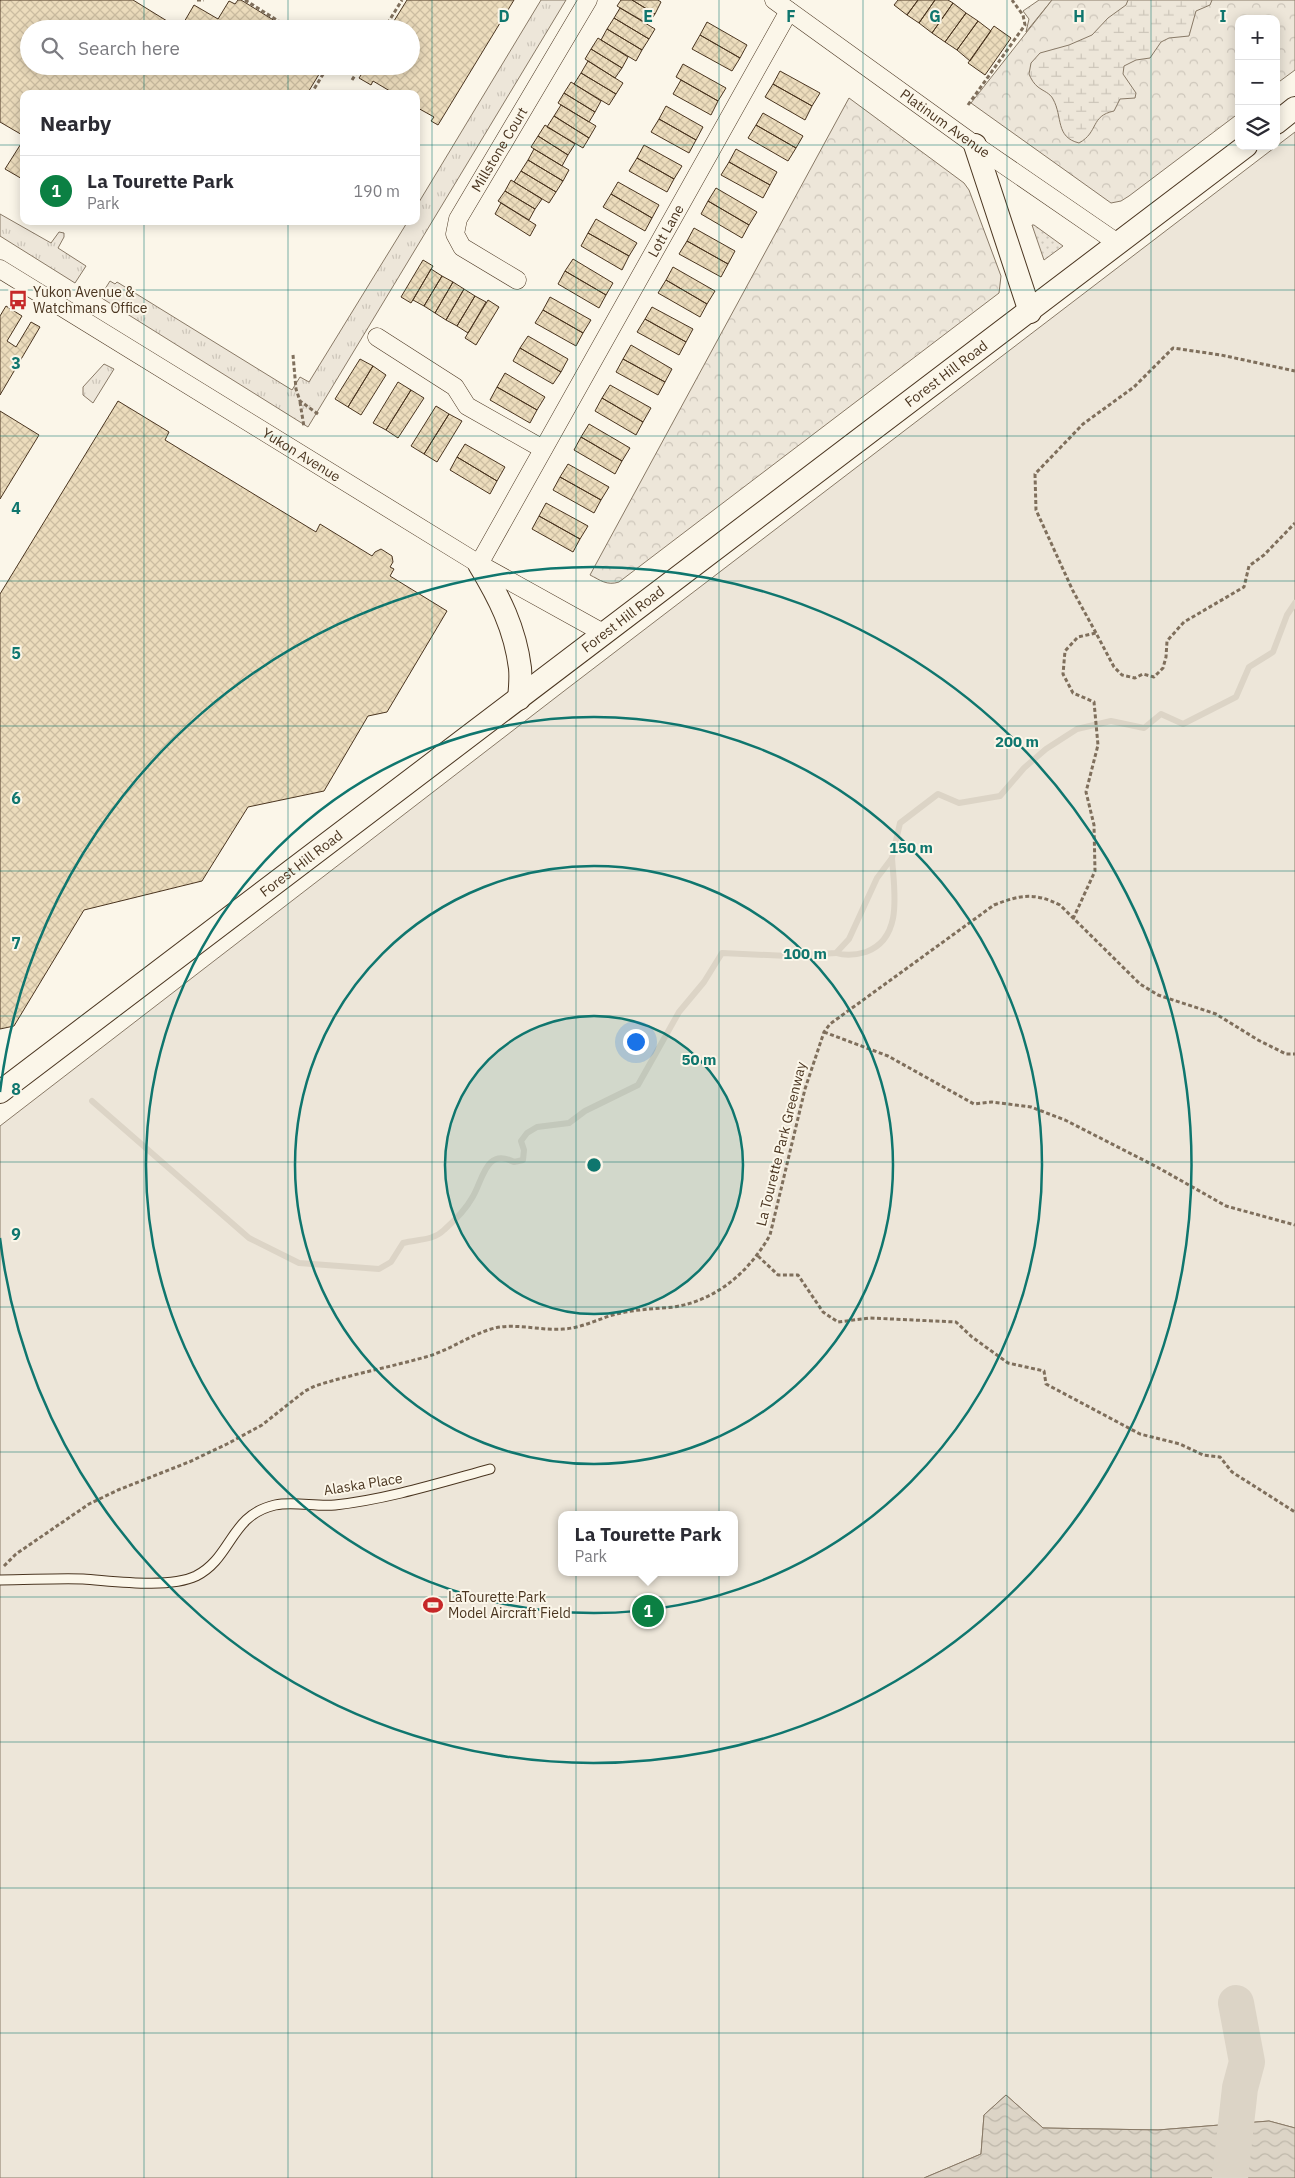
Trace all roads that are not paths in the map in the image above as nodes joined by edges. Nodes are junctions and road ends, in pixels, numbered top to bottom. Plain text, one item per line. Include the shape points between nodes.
1 (588, 0) edge
2 (774, 0) edge
3 (789, 11) junction
4 (1295, 108) edge
5 (1280, 120) edge
6 (975, 146) junction
7 (1241, 150) edge
8 (1119, 244) junction
9 (0, 269) edge
10 (517, 280) dead end
11 (1030, 312) junction
12 (377, 337) dead end
13 (543, 448) junction
14 (479, 564) junction
15 (605, 634) junction
16 (519, 699) junction
17 (0, 1092) edge
18 (490, 1469) dead end
19 (0, 1580) edge

1 - 10 street, Millstone Court via 458,219 455,234 462,247
2 - 3 street, Platinum Avenue
3 - 6 street, Platinum Avenue
3 - 13 street, Lott Lane
4 - 5 street
6 - 8 street, Platinum Avenue
6 - 11 street
7 - 8 street, Forest Hill Road
8 - 11 street, Forest Hill Road
9 - 14 street, Yukon Avenue
11 - 15 street, Forest Hill Road
12 - 13 street via 454,387 467,406
13 - 14 street, Lott Lane
14 - 15 street, Yukon Avenue
14 - 16 street via 500,597 512,632 520,669
15 - 16 street, Forest Hill Road
16 - 17 street, Forest Hill Road
18 - 19 lane, Alaska Place via 383,1498 334,1505 277,1504 257,1510 241,1523 209,1567 194,1576 171,1582

